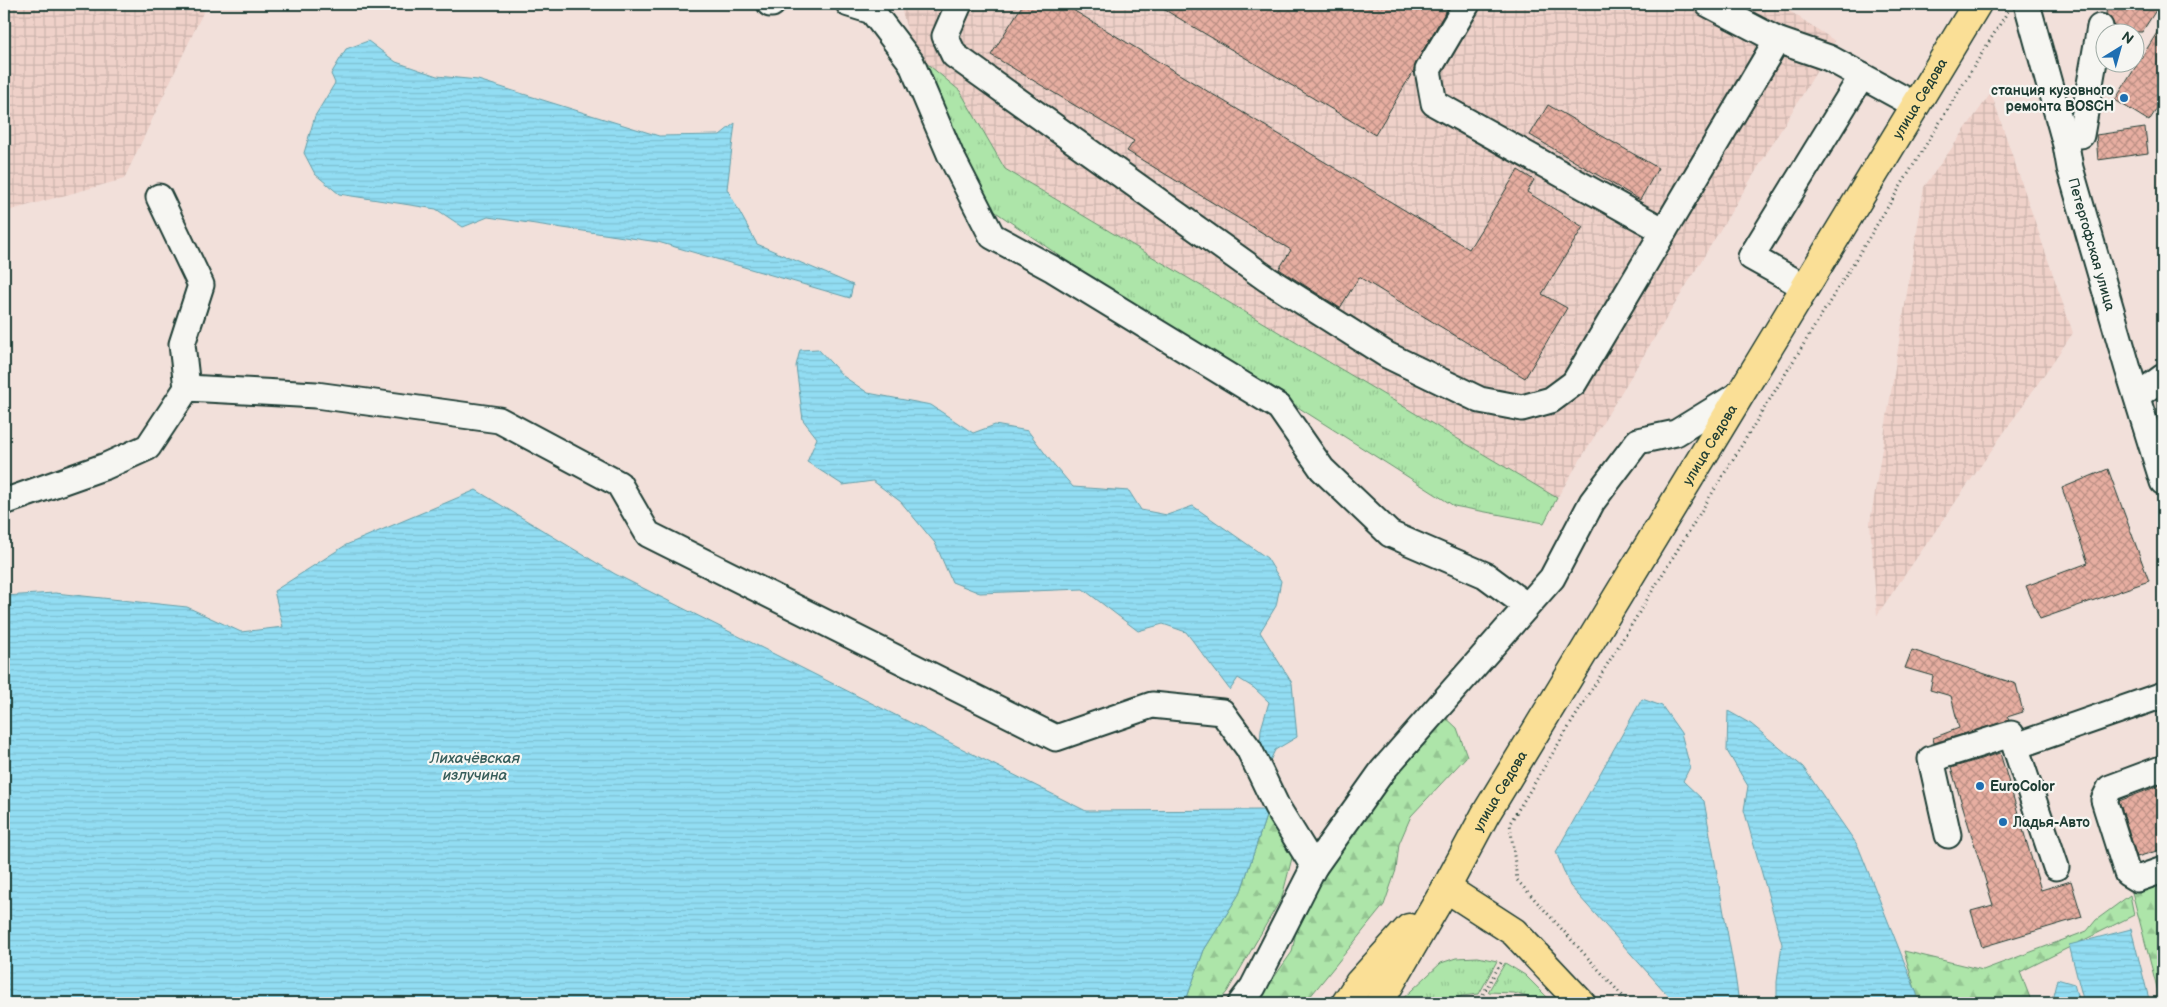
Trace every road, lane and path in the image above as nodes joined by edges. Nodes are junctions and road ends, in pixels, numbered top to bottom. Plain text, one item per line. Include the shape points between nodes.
1 (849, 4) edge
2 (959, 4) edge
3 (1467, 4) edge
4 (1708, 4) edge
5 (1977, 4) edge
6 (2012, 4) edge
7 (2027, 4) edge
8 (1777, 40) junction
9 (2094, 60) edge
10 (1862, 76) junction
11 (1915, 105) junction
12 (2080, 137) junction
13 (159, 197) dead end
14 (1664, 231) junction
15 (1805, 287) junction
16 (2163, 377) edge
17 (187, 388) junction
18 (1741, 393) junction
19 (2137, 396) junction
20 (2163, 482) edge
21 (4, 502) edge
22 (1527, 606) junction
23 (2163, 695) edge
24 (2016, 746) junction
25 (2163, 770) edge
26 (1948, 835) dead end
27 (1314, 867) junction
28 (2056, 867) dead end
29 (2163, 870) edge
30 (1446, 888) junction
31 (1502, 960) dead end
32 (1482, 994) dead end
33 (1241, 1003) edge
34 (1346, 1003) edge
35 (1379, 1003) edge
36 (1581, 1003) edge
37 (1629, 1003) edge

1 - 22 street via 872,11 911,62 950,154 992,236 1053,268 1279,407 1322,469 1390,534 1485,575
2 - 14 street via 944,36 954,55 1267,279 1387,355 1480,400 1522,408 1551,400 1574,383
3 - 14 street via 1428,70 1434,102
4 - 8 street
5 - 11 main road, улица Седова
6 - 37 path via 1510,822 1517,880
7 - 12 street, Петергофская улица
8 - 10 street via 1829,58
8 - 14 street
9 - 12 street
10 - 11 street
10 - 15 street via 1751,257
11 - 15 main road, улица Седова
12 - 19 street, Петергофская улица via 2070,168
13 - 17 street via 201,285 182,344
15 - 18 main road, улица Седова
16 - 19 street
17 - 21 street via 148,447 106,466
17 - 27 street via 316,395 499,420 619,484 648,534 1056,738 1152,705 1222,712 1249,749 1277,807
18 - 22 street via 1676,433 1638,441 1592,502 1552,578
18 - 30 main road, улица Седова via 1485,815
19 - 20 street, Петергофская улица
22 - 27 street via 1382,770
23 - 24 street
24 - 26 street via 2011,734 1932,759
24 - 28 street
25 - 29 street via 2110,788 2104,800 2127,873 2137,879
27 - 33 street via 1253,987
30 - 34 main road via 1359,983
30 - 35 main road
30 - 36 main road via 1514,932
31 - 32 path

